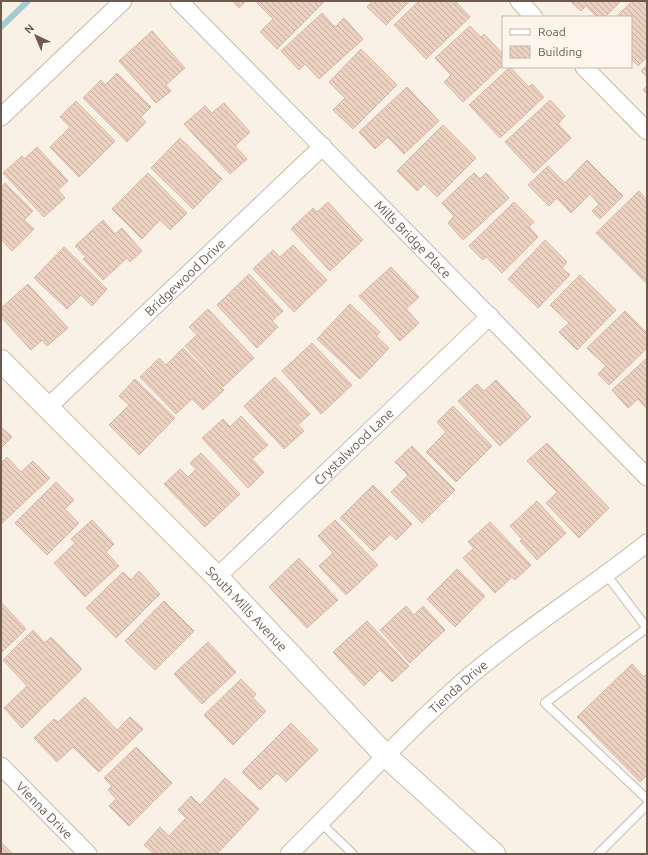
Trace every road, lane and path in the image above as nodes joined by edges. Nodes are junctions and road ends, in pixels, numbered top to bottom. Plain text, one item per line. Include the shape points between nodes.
1 (123, 1) edge
2 (179, 1) edge
3 (519, 1) edge
4 (533, 16) edge
5 (585, 68) edge
6 (1, 117) edge
7 (647, 131) edge
8 (323, 146) junction
9 (490, 316) junction
10 (1, 361) edge
11 (47, 408) junction
12 (647, 477) edge
13 (647, 543) edge
14 (606, 574) junction
15 (217, 577) junction
16 (647, 628) edge
17 (385, 755) junction
18 (1, 766) edge
19 (647, 799) edge
20 (647, 805) edge
21 (321, 823) junction
22 (88, 854) edge
23 (289, 854) edge
24 (353, 854) edge
25 (494, 854) edge
26 (598, 854) edge

1 - 6 street
2 - 8 street, Mills Bridge Place
3 - 4 street
5 - 7 street
8 - 9 street, Mills Bridge Place
8 - 11 street, Bridgewood Drive
9 - 12 street, Mills Bridge Place
9 - 15 street, Crystalwood Lane
10 - 11 street, South Mills Avenue
11 - 15 street, South Mills Avenue
13 - 14 street, Tienda Drive
14 - 16 lane
14 - 17 street, Tienda Drive via 487,661
15 - 17 street, South Mills Avenue
16 - 19 lane via 545,703
17 - 21 street, Tienda Drive
17 - 25 street, South Mills Avenue
18 - 22 street, Vienna Drive
20 - 26 lane
21 - 23 street, Tienda Drive
21 - 24 lane

